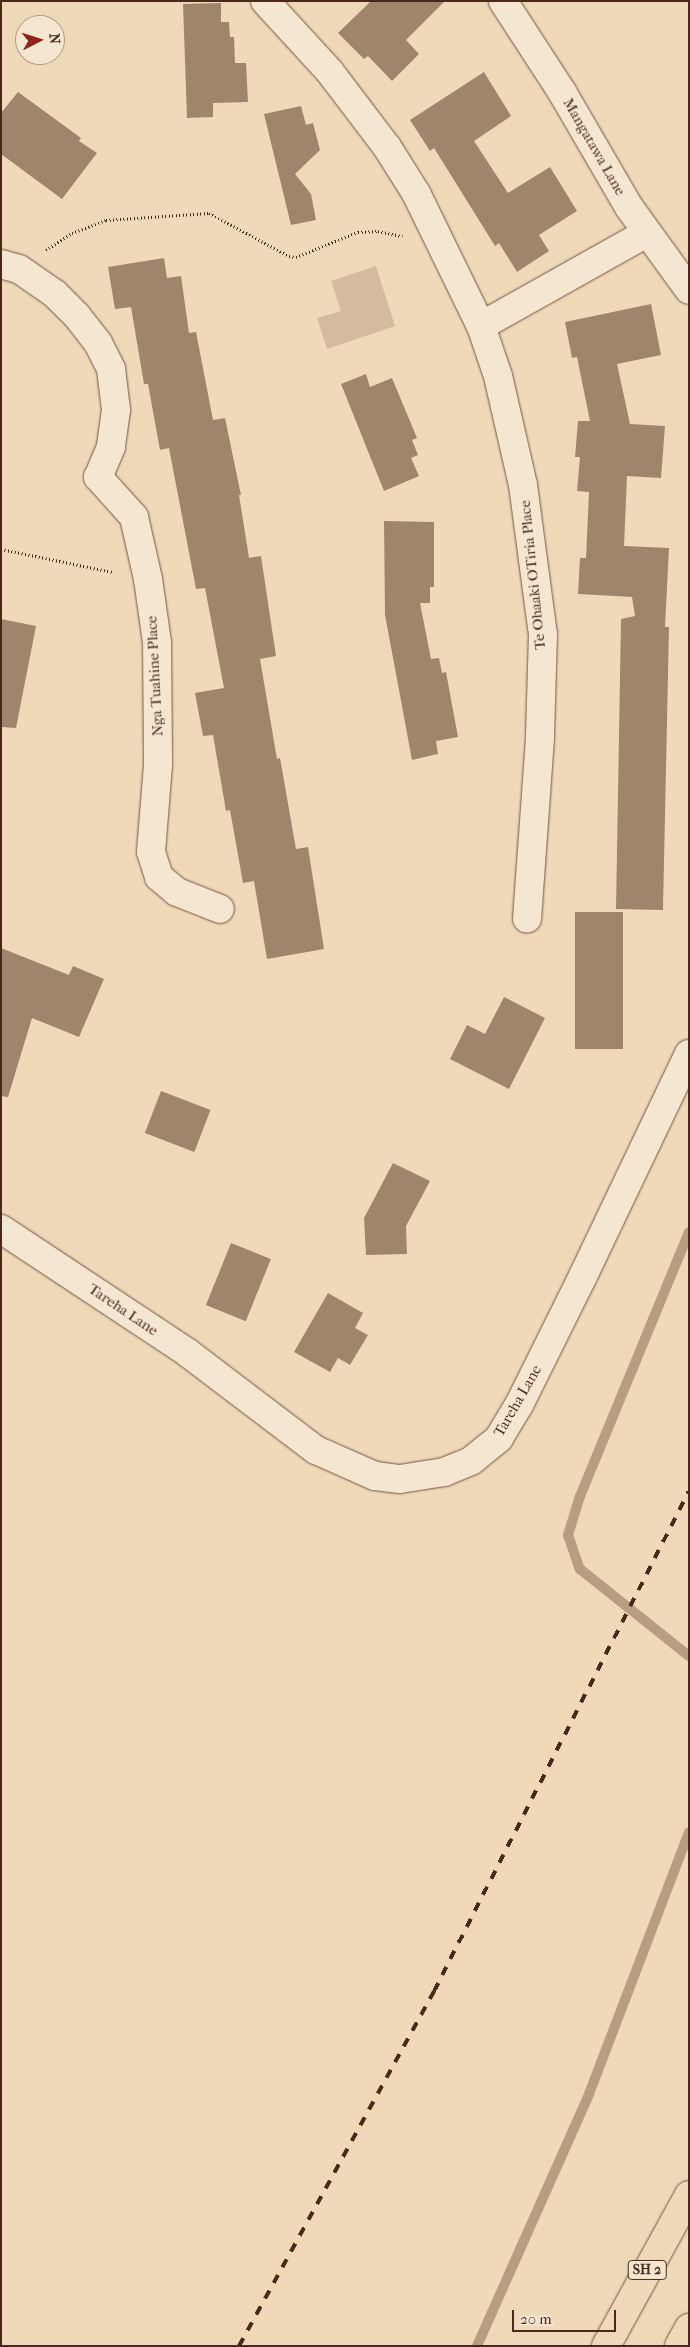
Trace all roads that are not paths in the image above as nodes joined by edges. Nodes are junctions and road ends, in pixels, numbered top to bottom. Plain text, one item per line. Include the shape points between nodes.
1 (265, 1) edge
2 (503, 1) edge
3 (647, 233) junction
4 (10, 266) edge
5 (689, 290) edge
6 (481, 326) junction
7 (220, 910) dead end
8 (527, 919) dead end
9 (689, 1054) edge
10 (1, 1229) edge
11 (689, 2195) edge
12 (689, 2328) edge
13 (606, 2346) edge
14 (679, 2346) edge

1 - 6 street, Te Ohaaki OTiria Place via 362,112 416,193
2 - 3 street, Mangatawa Lane
3 - 5 street, Mangatawa Lane
3 - 6 street
4 - 7 street, Nga Tuahine Place via 44,284 76,316 98,343 111,369 116,410 111,447 98,477 134,517 148,579 157,642 158,765 151,852 159,878 178,892
6 - 8 street, Te Ohaaki OTiria Place via 500,385 523,485 543,634 540,738
9 - 10 street, Tareha Lane via 519,1405 499,1438 471,1461 444,1472 400,1480 375,1476 316,1450 188,1353
11 - 13 highway, SH 2
12 - 14 highway

